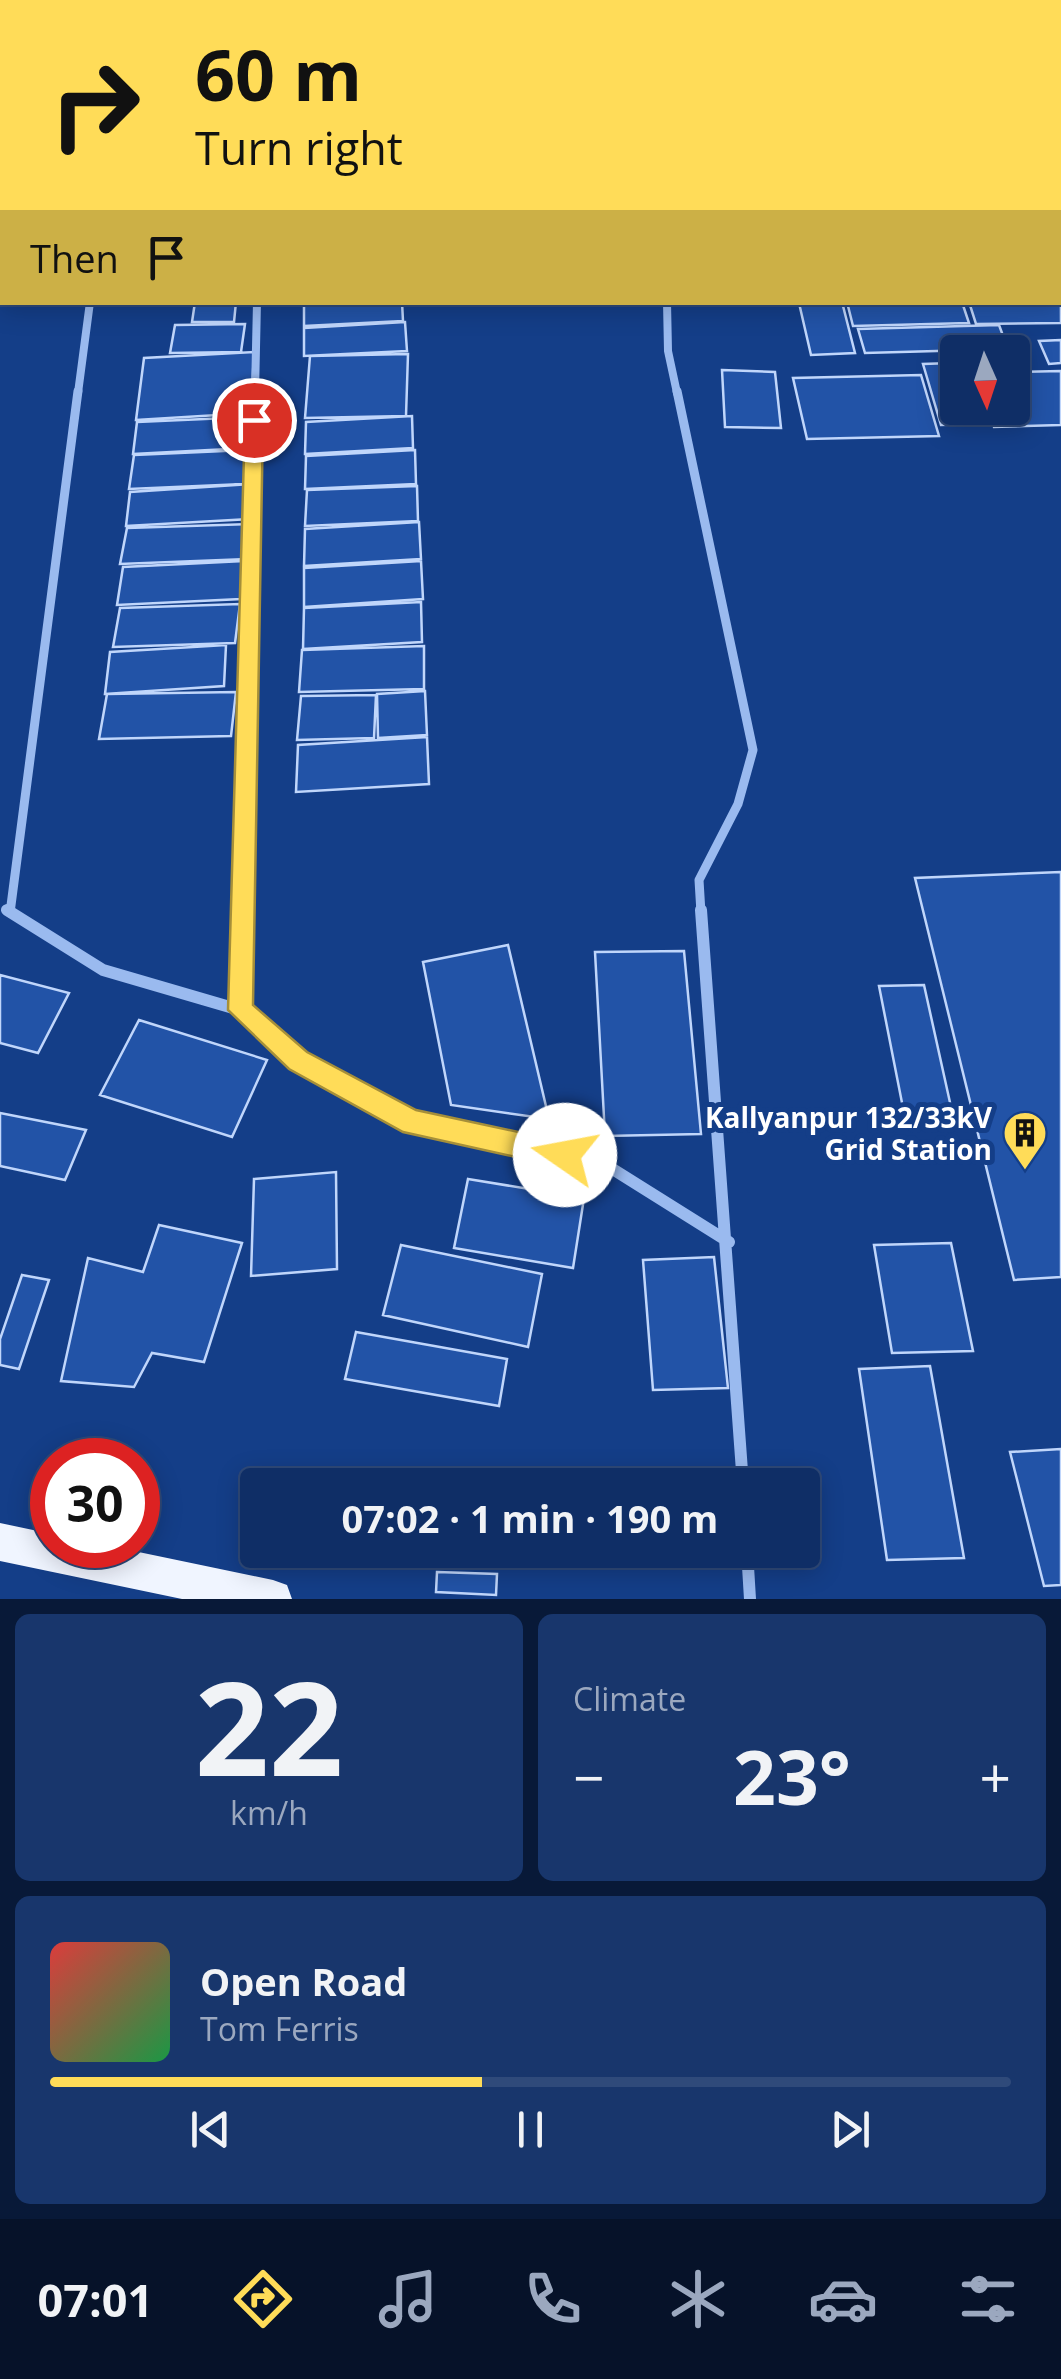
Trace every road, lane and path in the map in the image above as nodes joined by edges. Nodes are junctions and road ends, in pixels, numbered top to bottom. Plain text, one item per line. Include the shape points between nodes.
1 (90, 305) edge
2 (256, 305) edge
3 (667, 305) edge
4 (240, 1010) junction
5 (729, 1242) junction
6 (743, 1468) edge
7 (0, 1542) edge
8 (749, 1568) edge
9 (274, 1599) edge
10 (750, 1599) edge

1 - 4 street via 8,911 103,970
2 - 4 street
3 - 5 street via 668,351 752,750 738,804 699,880
4 - 5 street via 298,1060 412,1122 603,1164
5 - 6 street
7 - 9 highway
8 - 10 street

